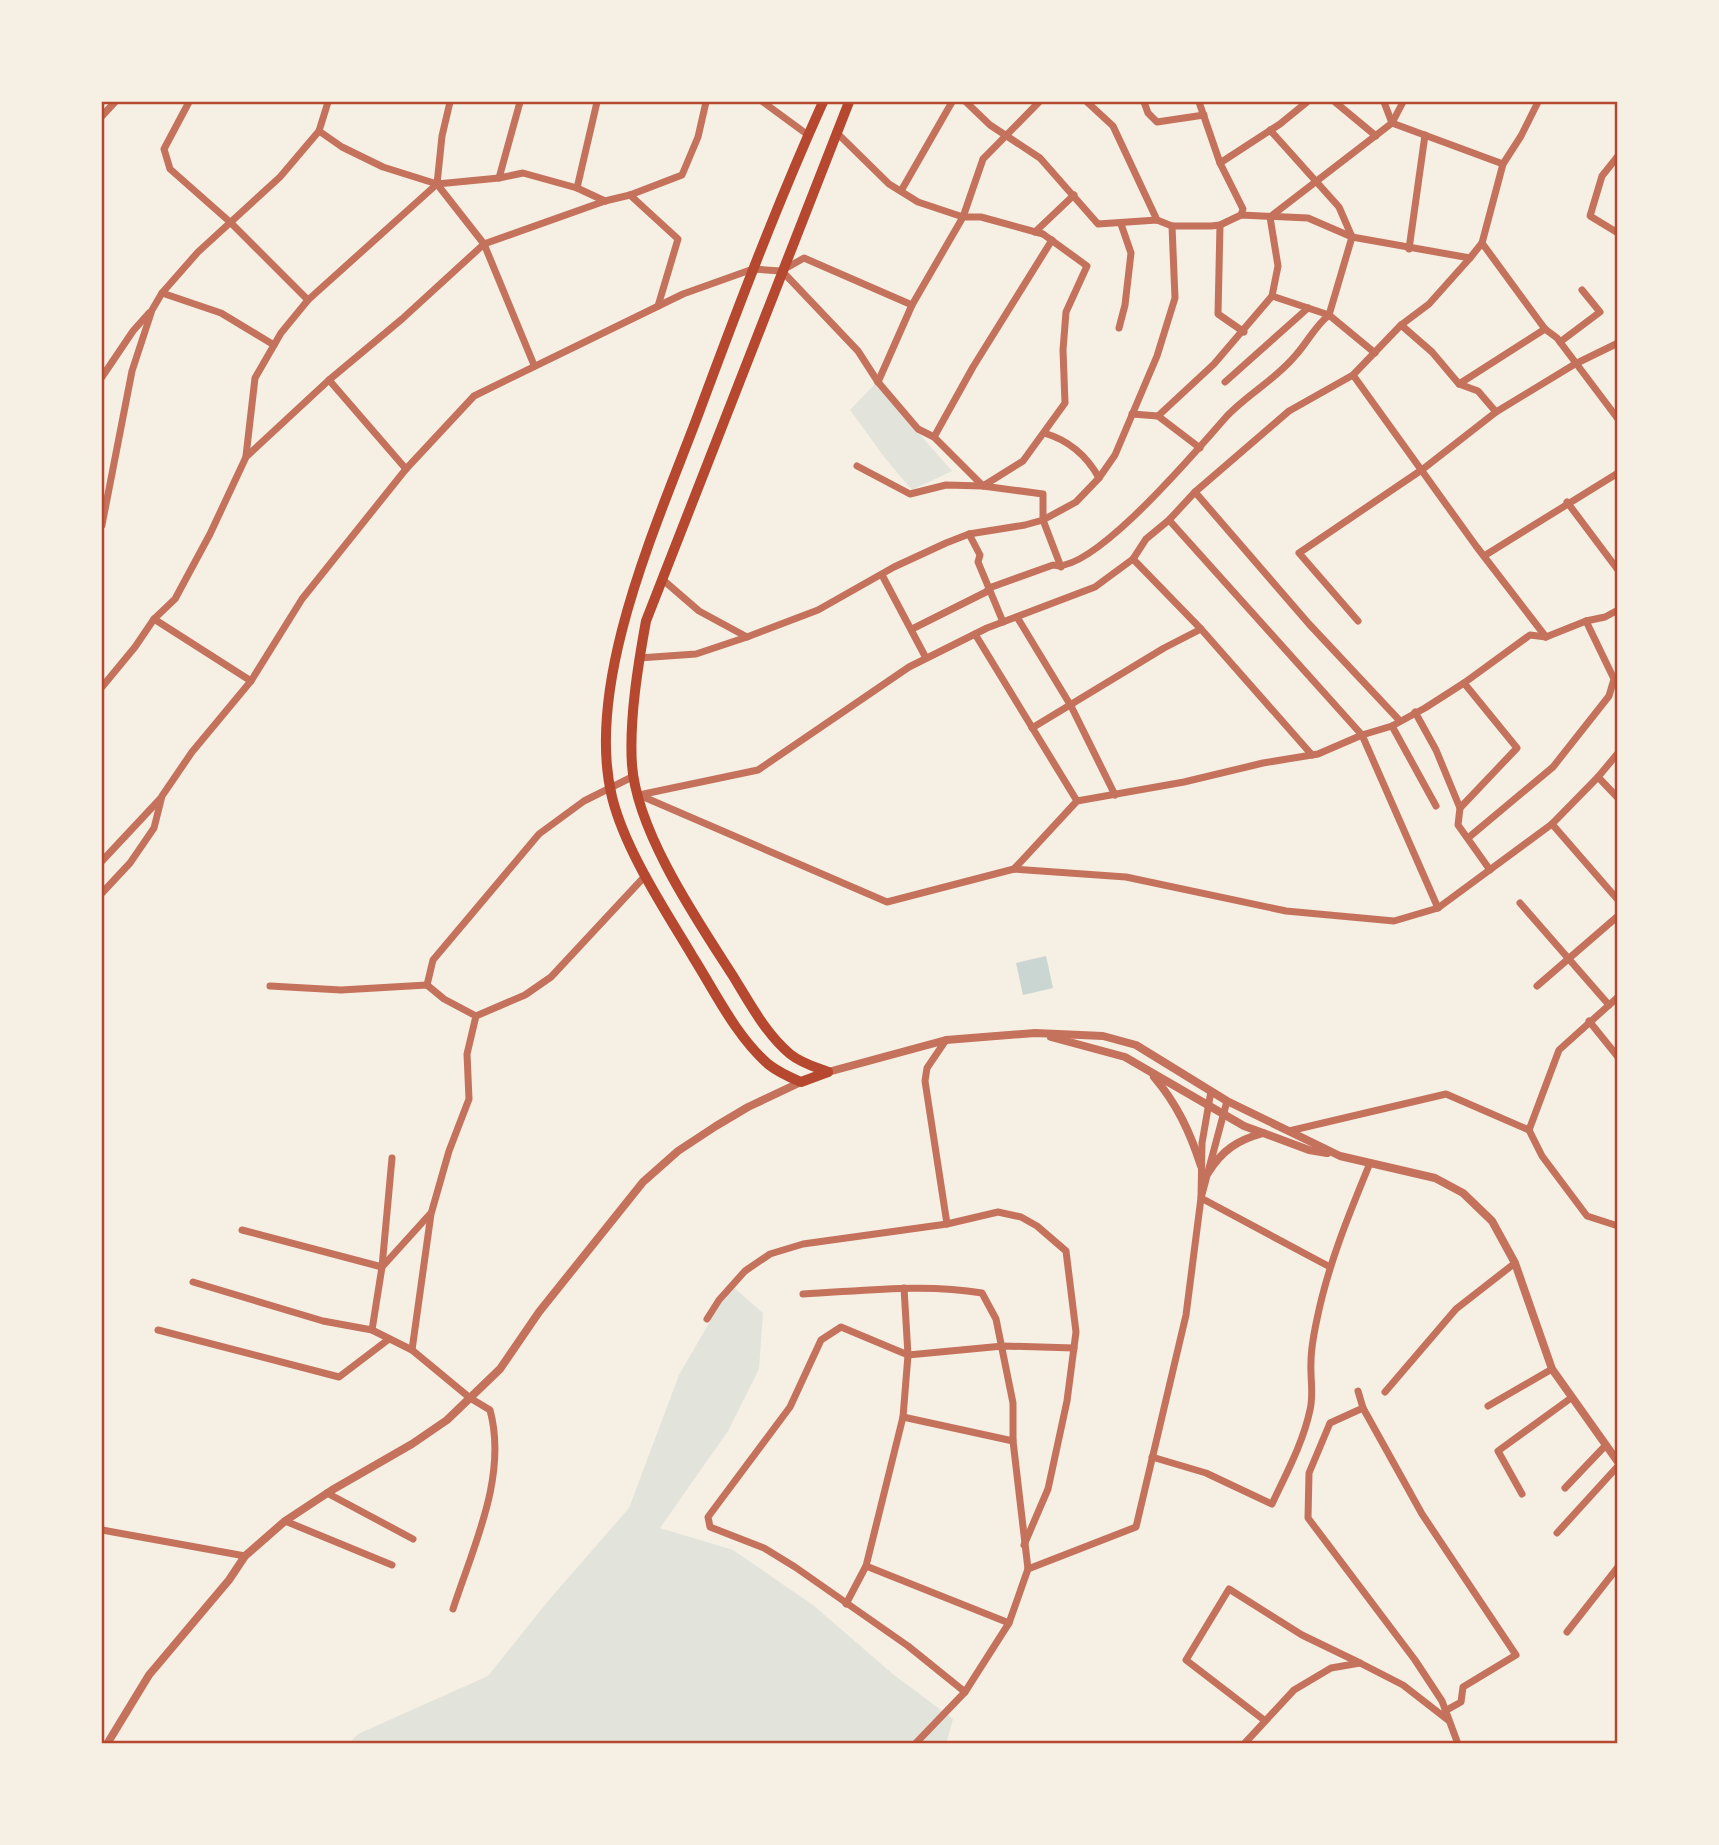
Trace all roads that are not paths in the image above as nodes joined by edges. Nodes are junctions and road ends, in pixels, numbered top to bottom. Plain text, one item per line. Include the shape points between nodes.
1 (115, 102) edge
2 (189, 102) edge
3 (328, 102) edge
4 (450, 102) edge
5 (520, 102) edge
6 (597, 102) edge
7 (706, 102) edge
8 (763, 102) edge
9 (823, 102) edge
10 (849, 102) edge
11 (952, 102) edge
12 (966, 102) edge
13 (1039, 102) edge
14 (1087, 102) edge
15 (1144, 102) edge
16 (1199, 102) edge
17 (1307, 102) edge
18 (1335, 102) edge
19 (1384, 102) edge
20 (1404, 102) edge
21 (1538, 102) edge
22 (1204, 115) junction
23 (102, 116) edge
24 (1392, 123) junction
25 (1270, 130) junction
26 (318, 131) junction
27 (835, 132) junction
28 (808, 135) junction
29 (1005, 135) junction
30 (1425, 135) junction
31 (1376, 136) junction
32 (1618, 156) edge
33 (1220, 163) junction
34 (1503, 163) junction
35 (499, 178) junction
36 (1317, 181) junction
37 (437, 184) junction
38 (577, 188) junction
39 (901, 191) junction
40 (630, 195) junction
41 (1074, 195) junction
42 (605, 201) junction
43 (1241, 215) junction
44 (963, 217) junction
45 (1269, 217) junction
46 (1157, 220) junction
47 (230, 222) junction
48 (1121, 224) junction
49 (1220, 225) junction
50 (1172, 226) junction
51 (1035, 232) junction
52 (1618, 233) edge
53 (1352, 237) junction
54 (1052, 240) junction
55 (1482, 243) junction
56 (484, 244) junction
57 (1409, 249) junction
58 (1470, 258) junction
59 (752, 269) junction
60 (781, 271) junction
61 (1582, 290) dead end
62 (162, 293) junction
63 (1272, 296) junction
64 (308, 300) junction
65 (912, 305) junction
66 (658, 306) junction
67 (1308, 308) junction
68 (152, 310) junction
69 (1329, 315) junction
70 (1401, 325) junction
71 (1119, 328) dead end
72 (1545, 329) junction
73 (1244, 332) junction
74 (1560, 342) junction
75 (1618, 343) edge
76 (274, 345) junction
77 (1375, 353) junction
78 (1575, 364) junction
79 (534, 365) junction
80 (1353, 375) junction
81 (102, 377) edge
82 (329, 380) junction
83 (878, 382) junction
84 (1225, 382) dead end
85 (1459, 384) junction
86 (1496, 412) junction
87 (1132, 414) junction
88 (1158, 416) junction
89 (1618, 419) edge
90 (1044, 433) junction
91 (934, 437) junction
92 (1200, 448) junction
93 (246, 457) junction
94 (857, 466) dead end
95 (406, 469) junction
96 (1423, 469) junction
97 (1618, 473) edge
98 (1099, 478) junction
99 (983, 486) junction
100 (1195, 492) junction
101 (1567, 502) junction
102 (1043, 520) junction
103 (1170, 520) junction
104 (102, 525) edge
105 (969, 534) junction
106 (1484, 556) junction
107 (1133, 559) junction
108 (1061, 567) junction
109 (1618, 570) edge
110 (882, 575) junction
111 (662, 579) junction
112 (989, 588) junction
113 (1618, 610) edge
114 (1017, 617) junction
115 (155, 619) junction
116 (1358, 621) dead end
117 (1587, 621) junction
118 (1003, 622) junction
119 (912, 629) junction
120 (1201, 629) junction
121 (975, 634) junction
122 (747, 637) junction
123 (1546, 637) junction
124 (639, 658) junction
125 (926, 658) junction
126 (251, 681) junction
127 (1464, 683) junction
128 (102, 687) edge
129 (1071, 706) junction
130 (1415, 712) junction
131 (1400, 721) junction
132 (1392, 726) junction
133 (1032, 728) junction
134 (1362, 735) junction
135 (1618, 753) edge
136 (1312, 755) junction
137 (635, 776) junction
138 (1598, 777) junction
139 (611, 787) junction
140 (639, 795) junction
141 (1115, 795) junction
142 (162, 796) junction
143 (1618, 798) edge
144 (1077, 802) junction
145 (1436, 806) dead end
146 (1460, 807) junction
147 (1552, 824) junction
148 (1468, 838) junction
149 (102, 861) edge
150 (1014, 869) junction
151 (1490, 870) junction
152 (646, 875) junction
153 (102, 893) edge
154 (1618, 900) edge
155 (1520, 903) dead end
156 (1438, 908) junction
157 (1618, 916) edge
158 (1569, 960) junction
159 (428, 985) junction
160 (270, 986) dead end
161 (1537, 986) dead end
162 (1618, 997) edge
163 (1609, 1005) junction
164 (476, 1016) junction
165 (1589, 1021) junction
166 (1035, 1033) junction
167 (946, 1040) junction
168 (1618, 1057) edge
169 (828, 1072) junction
170 (1149, 1072) junction
171 (801, 1082) junction
172 (1211, 1091) junction
173 (1227, 1101) junction
174 (1207, 1105) junction
175 (1224, 1115) junction
176 (1529, 1130) junction
177 (1288, 1131) junction
178 (1263, 1133) junction
179 (1340, 1156) junction
180 (392, 1158) dead end
181 (1370, 1163) junction
182 (1205, 1169) junction
183 (1201, 1198) junction
184 (431, 1214) junction
185 (947, 1224) junction
186 (1618, 1226) edge
187 (242, 1230) dead end
188 (1515, 1263) junction
189 (382, 1267) junction
190 (1330, 1267) junction
191 (193, 1282) dead end
192 (904, 1288) junction
193 (803, 1294) dead end
194 (707, 1319) dead end
195 (159, 1330) dead end
196 (372, 1330) junction
197 (389, 1339) junction
198 (1003, 1346) junction
199 (1074, 1348) junction
200 (412, 1350) junction
201 (908, 1355) junction
202 (1552, 1369) junction
203 (1359, 1391) dead end
204 (1385, 1392) dead end
205 (470, 1398) junction
206 (1571, 1398) junction
207 (1488, 1406) dead end
208 (1363, 1408) junction
209 (903, 1417) junction
210 (1013, 1441) junction
211 (1605, 1446) junction
212 (1152, 1457) junction
213 (1618, 1464) edge
214 (1565, 1488) dead end
215 (327, 1493) junction
216 (1522, 1494) dead end
217 (285, 1521) junction
218 (102, 1530) edge
219 (1557, 1533) dead end
220 (413, 1539) dead end
221 (1024, 1545) junction
222 (244, 1556) junction
223 (392, 1565) dead end
224 (866, 1566) junction
225 (1618, 1566) edge
226 (1028, 1569) junction
227 (846, 1604) junction
228 (453, 1609) dead end
229 (1009, 1623) junction
230 (1567, 1632) dead end
231 (1360, 1663) junction
232 (965, 1692) junction
233 (1445, 1710) junction
234 (1265, 1720) junction
235 (1450, 1722) junction
236 (107, 1744) edge
237 (915, 1744) edge
238 (1244, 1744) edge
239 (1458, 1744) edge

1 - 23 street
2 - 47 street via 164,149 170,169
3 - 26 street
4 - 37 street
5 - 35 street
6 - 38 street
7 - 40 street via 682,175
8 - 28 street
9 - 28 main road
10 - 27 main road
11 - 39 street
12 - 29 street
13 - 29 street
14 - 46 street via 1114,125
15 - 22 street via 1157,122
16 - 22 street
17 - 25 street
18 - 31 street
19 - 24 street
20 - 24 street
21 - 34 street
22 - 33 street
24 - 30 street
24 - 31 street
25 - 33 street
25 - 36 street
26 - 37 street via 383,167
26 - 47 street via 280,177
27 - 39 street
27 - 60 main road
28 - 59 main road
29 - 41 street via 1040,158
29 - 44 street via 983,159
30 - 34 street
30 - 57 street
31 - 36 street
32 - 52 street via 1602,176 1590,216
33 - 43 street via 1243,209
34 - 55 street
35 - 37 street
35 - 38 street via 523,173
36 - 45 street
36 - 53 street via 1339,207
37 - 56 street
37 - 64 street
38 - 42 street
39 - 44 street via 918,202
40 - 42 street
40 - 66 street via 678,239
41 - 48 street via 1098,224
41 - 51 street
42 - 56 street
43 - 45 street
43 - 49 street
44 - 51 street via 981,217
44 - 65 street
45 - 53 street via 1308,218
45 - 63 street via 1278,266
46 - 48 street
46 - 50 street
47 - 62 street
47 - 64 street
48 - 71 street via 1131,253
49 - 50 street
49 - 73 street via 1218,314
50 - 87 street via 1175,298
51 - 54 street
53 - 57 street
53 - 69 street
54 - 90 street via 1087,266 1066,312 1065,404
54 - 91 street
55 - 58 street
55 - 72 street
56 - 79 street
56 - 82 street
57 - 58 street
58 - 70 street via 1429,304
59 - 60 street
59 - 66 street
59 - 139 main road via 637,581 618,647 606,746
60 - 65 street via 804,258
60 - 83 street via 858,351
60 - 111 main road
61 - 74 street via 1600,312
62 - 68 street
62 - 76 street via 221,313
63 - 67 street
63 - 73 street
64 - 76 street
65 - 83 street
66 - 79 street
67 - 69 street
67 - 84 street
68 - 81 street
68 - 104 street via 132,371
69 - 77 street
69 - 92 street via 1294,358 1235,409
70 - 77 street
70 - 85 street
72 - 74 street
72 - 85 street
73 - 88 street
74 - 78 street
75 - 78 street
76 - 93 street via 255,378
77 - 80 street
78 - 86 street
78 - 89 street
79 - 95 street via 474,396
80 - 96 street
80 - 100 street via 1289,411
82 - 93 street
82 - 95 street
83 - 91 street via 918,429
85 - 86 street via 1478,391
86 - 96 street
87 - 88 street
87 - 98 street via 1115,455
88 - 92 street
90 - 98 street via 1058,437 1090,461
90 - 99 street via 1023,461
91 - 99 street
92 - 108 street via 1111,537
93 - 115 street via 175,599
94 - 99 street via 910,494 946,485
95 - 126 street via 302,599
96 - 106 street
96 - 116 street via 1299,553
97 - 101 street
98 - 102 street via 1076,502
99 - 102 street via 1043,494
100 - 103 street
100 - 131 street
101 - 106 street
101 - 109 street
102 - 105 street
102 - 108 street
103 - 107 street via 1146,539
103 - 134 street
105 - 110 street
105 - 112 street
106 - 123 street
107 - 114 street via 1095,587
107 - 120 street
108 - 112 street via 1053,565
110 - 119 street
110 - 122 street via 818,610
111 - 122 street via 699,611
111 - 124 main road via 646,621
112 - 118 street
112 - 119 street
113 - 117 street
114 - 118 street
114 - 129 street
115 - 126 street
115 - 128 street
117 - 123 street
117 - 148 street via 1614,679 1609,696 1553,767
118 - 121 street
119 - 125 street
120 - 129 street
120 - 136 street
121 - 125 street
121 - 133 street
122 - 124 street via 696,654
123 - 127 street via 1530,635
124 - 137 main road
125 - 140 street via 758,770
126 - 142 street
127 - 130 street
127 - 146 street via 1517,748
129 - 133 street
129 - 141 street
130 - 131 street
130 - 146 street
131 - 132 street
132 - 134 street
132 - 145 street
133 - 144 street
134 - 136 street
134 - 156 street
135 - 138 street
136 - 141 street
137 - 139 street
137 - 140 main road
138 - 143 street
138 - 147 street
139 - 152 main road via 624,831
139 - 159 street via 538,834 433,960
140 - 150 street via 887,902
140 - 169 main road via 668,868 748,1000 790,1054
141 - 144 street
142 - 149 street
142 - 153 street via 154,828
144 - 150 street
146 - 148 street via 1458,825
147 - 151 street
147 - 154 street
148 - 151 street
150 - 156 street via 1126,877 1286,911 1394,921
151 - 156 street
152 - 164 street via 551,977 525,995
152 - 171 main road via 742,1033 766,1063
155 - 158 street
157 - 158 street
158 - 161 street
158 - 163 street
159 - 160 street via 341,990
159 - 164 street
162 - 163 street
163 - 165 street
164 - 184 street via 467,1054 469,1100
165 - 168 street
165 - 176 street via 1559,1050
166 - 167 street
166 - 170 street via 1125,1058
166 - 172 street via 1103,1036 1136,1045
167 - 169 street
167 - 185 street via 927,1068 925,1081
169 - 171 main road
170 - 174 street
170 - 182 street via 1184,1119
171 - 205 street via 716,1126 643,1182 539,1312 500,1369
172 - 173 street
172 - 174 street
173 - 175 street
173 - 177 street
174 - 175 street
174 - 182 street
175 - 178 street
175 - 182 street
176 - 177 street via 1446,1094
176 - 186 street via 1542,1156 1587,1216
177 - 179 street
178 - 179 street
178 - 182 street via 1232,1144
179 - 181 street
180 - 189 street
181 - 188 street via 1435,1178 1463,1193 1492,1221
181 - 190 street
182 - 183 street
183 - 190 street
183 - 212 street via 1186,1315
184 - 189 street
184 - 200 street
185 - 194 street via 803,1244 770,1254 745,1271
185 - 199 street via 998,1212 1021,1217 1066,1251
187 - 189 street
188 - 202 street
188 - 204 street via 1456,1309
189 - 196 street
190 - 212 street via 1312,1352 1311,1409 1272,1504 1206,1473
191 - 196 street via 323,1321
192 - 193 street
192 - 198 street via 982,1293
192 - 201 street
195 - 197 street via 339,1377
196 - 197 street
197 - 200 street
198 - 199 street
198 - 201 street
198 - 210 street via 1013,1403
199 - 221 street via 1048,1489
200 - 205 street
201 - 209 street
201 - 227 street via 841,1327 821,1340 790,1407 708,1517 710,1527 764,1548
202 - 206 street
202 - 207 street
203 - 208 street
205 - 215 street via 412,1444
205 - 228 street via 490,1410 495,1428 492,1490
206 - 211 street
206 - 216 street via 1498,1451
208 - 233 street via 1330,1423 1310,1473 1308,1518 1415,1660
208 - 233 street via 1422,1514 1516,1655 1464,1687 1461,1702
209 - 210 street
209 - 224 street
210 - 221 street
211 - 213 street
211 - 214 street
212 - 226 street via 1136,1527
213 - 219 street
215 - 217 street
215 - 220 street
217 - 222 street
217 - 223 street
218 - 222 street
221 - 226 street
222 - 236 street via 149,1675
224 - 227 street
224 - 229 street
225 - 230 street
226 - 229 street
227 - 232 street
229 - 232 street
231 - 234 street via 1331,1668 1294,1690
231 - 234 street via 1229,1589 1186,1660
231 - 235 street via 1403,1685
232 - 237 street
233 - 235 street
234 - 238 street
235 - 239 street

